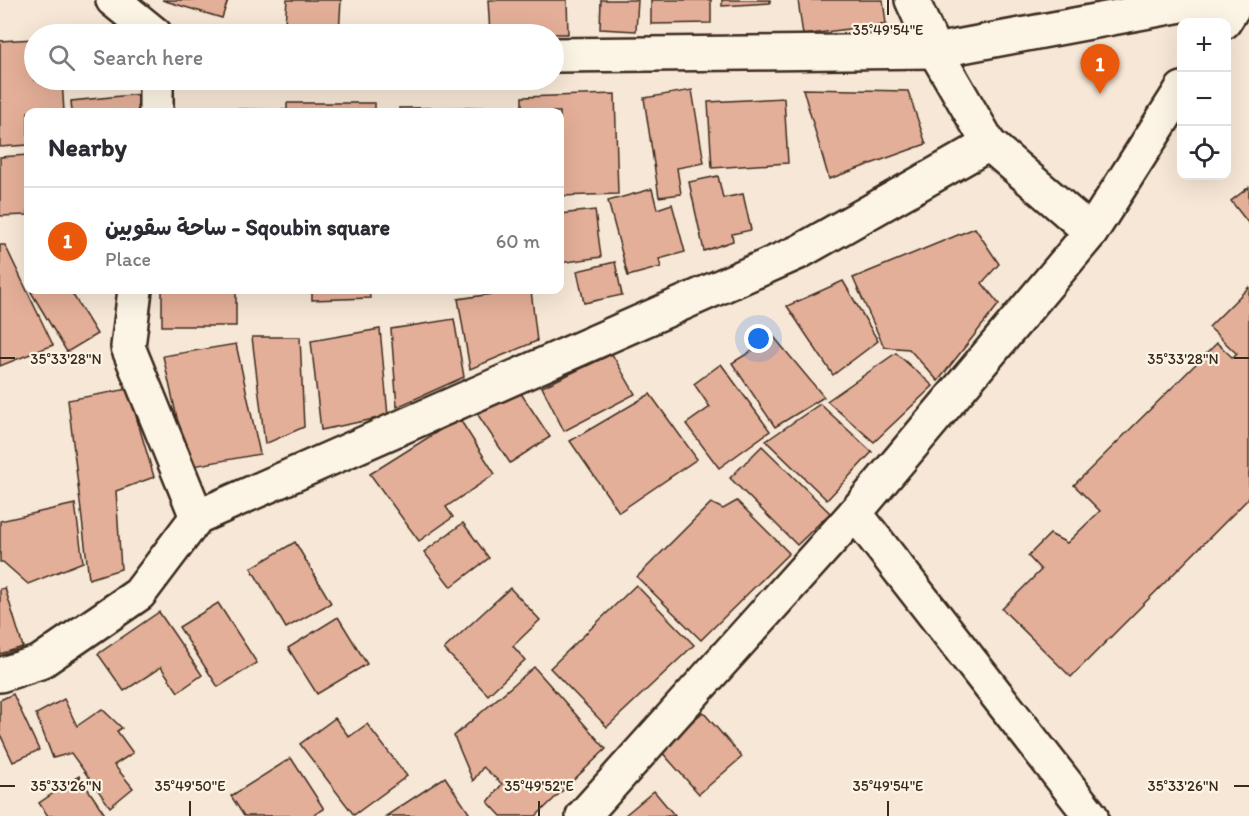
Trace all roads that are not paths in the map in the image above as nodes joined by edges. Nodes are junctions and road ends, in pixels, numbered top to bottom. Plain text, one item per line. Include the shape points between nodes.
1 (113, 0) edge
2 (912, 0) edge
3 (1209, 0) edge
4 (1238, 0) edge
5 (1066, 13) edge
6 (1227, 18) edge
7 (143, 24) edge
8 (934, 51) junction
9 (564, 55) edge
10 (156, 90) edge
11 (1177, 97) edge
12 (156, 108) edge
13 (988, 144) junction
14 (1091, 232) junction
15 (135, 294) edge
16 (855, 513) junction
17 (197, 517) junction
18 (0, 675) edge
19 (583, 816) edge
20 (1091, 816) edge

1 - 7 street
2 - 8 street
3 - 5 street
4 - 6 street
5 - 8 street
8 - 9 street
8 - 13 street
10 - 12 street
11 - 14 street
13 - 14 street
13 - 17 street via 799,252
14 - 16 street
15 - 17 street via 128,347
16 - 19 street
16 - 20 street
17 - 18 street via 139,594 40,662

